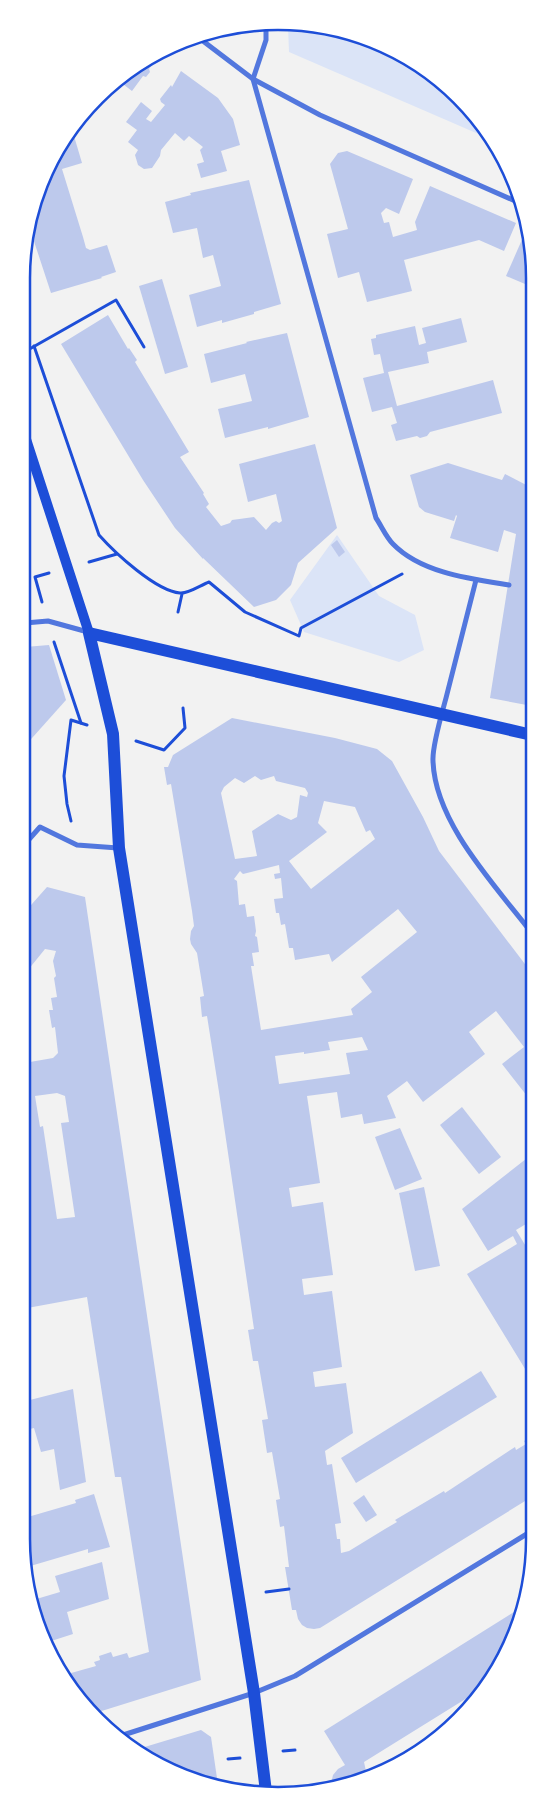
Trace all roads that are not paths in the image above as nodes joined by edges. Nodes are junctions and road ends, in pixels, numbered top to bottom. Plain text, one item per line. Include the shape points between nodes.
1 (266, 31) edge
2 (203, 41) edge
3 (253, 79) junction
4 (514, 200) edge
5 (30, 449) edge
6 (476, 580) junction
7 (509, 585) dead end
8 (30, 623) edge
9 (90, 633) junction
10 (441, 714) junction
11 (526, 734) edge
12 (30, 838) edge
13 (119, 848) junction
14 (526, 926) edge
15 (526, 1535) edge
16 (254, 1693) junction
17 (125, 1734) edge
18 (265, 1786) edge

1 - 3 street
2 - 3 street
3 - 4 street via 320,115
3 - 6 street via 376,518 393,544 420,565
5 - 9 main road
6 - 7 street
6 - 10 street
8 - 9 street via 48,622
9 - 10 main road
9 - 13 main road via 113,734
10 - 11 main road
10 - 14 street via 432,759 434,775 449,818 461,840
12 - 13 street via 40,827 77,845
13 - 16 main road
15 - 16 street via 296,1676
16 - 17 street
16 - 18 main road

